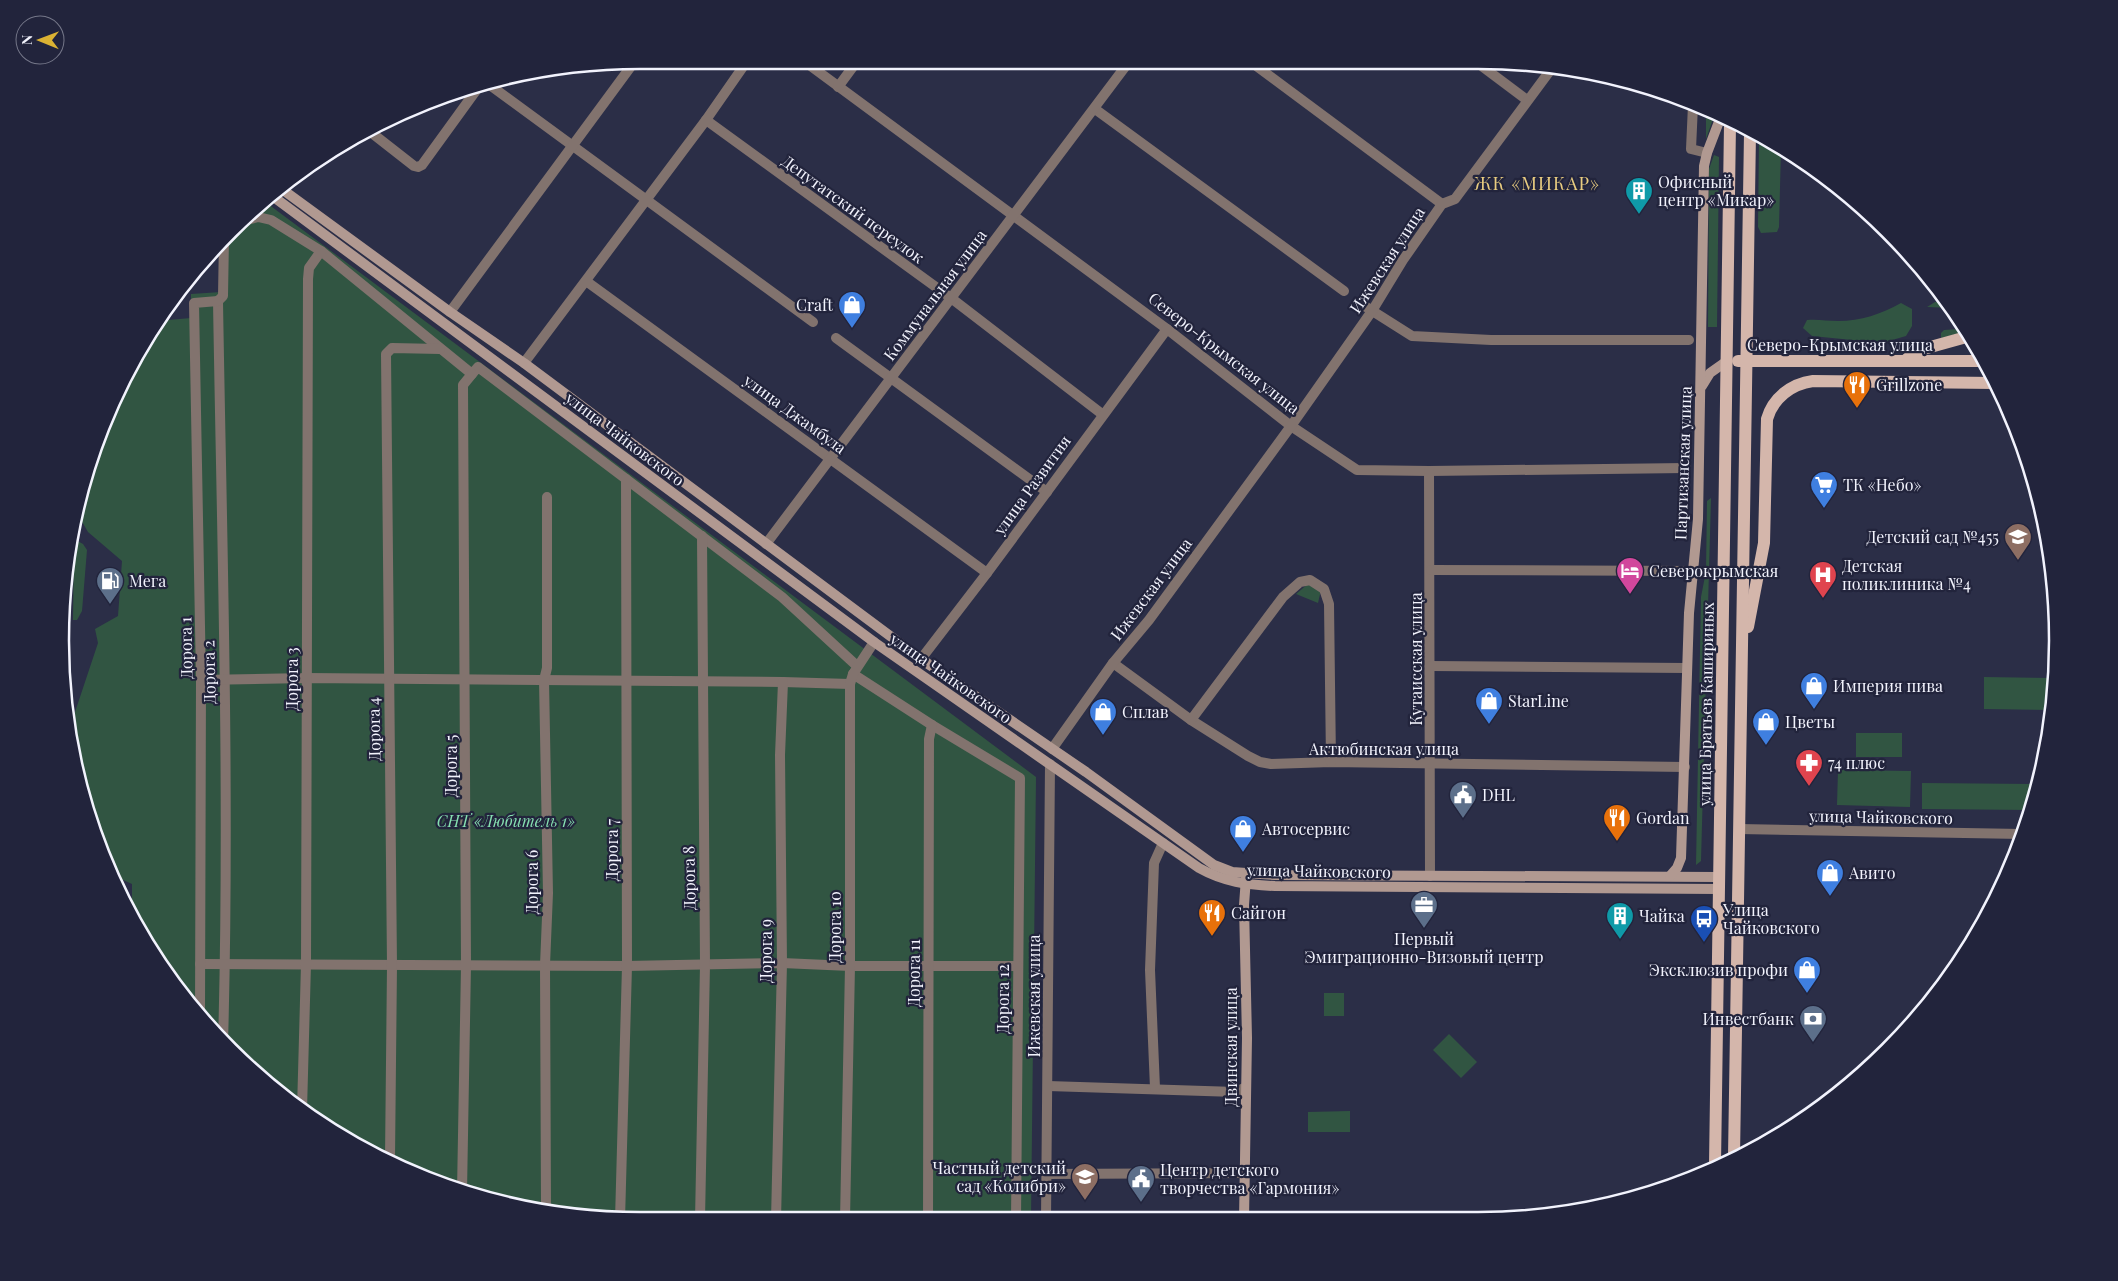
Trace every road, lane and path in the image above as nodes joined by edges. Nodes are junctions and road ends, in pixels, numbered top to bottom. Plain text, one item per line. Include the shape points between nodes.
1 (629, 69) edge
2 (742, 69) edge
3 (815, 69) edge
4 (851, 69) edge
5 (1124, 69) edge
6 (1260, 69) edge
7 (1486, 69) edge
8 (1548, 74) edge
9 (838, 87) junction
10 (494, 88) edge
11 (474, 94) edge
12 (1527, 100) junction
13 (1095, 109) junction
14 (1693, 111) edge
15 (706, 120) junction
16 (1719, 123) edge
17 (1730, 128) edge
18 (374, 135) edge
19 (1750, 138) edge
20 (573, 146) junction
21 (1707, 153) junction
22 (286, 192) edge
23 (277, 200) edge
24 (646, 201) junction
25 (1442, 204) junction
26 (1014, 215) junction
27 (257, 217) edge
28 (224, 250) edge
29 (320, 251) junction
30 (586, 281) junction
31 (1344, 291) dead end
32 (951, 298) junction
33 (218, 301) junction
34 (1363, 305) dead end
35 (1372, 311) junction
36 (450, 312) junction
37 (813, 322) dead end
38 (1166, 329) junction
39 (836, 338) dead end
40 (1962, 338) edge
41 (1689, 340) dead end
42 (440, 349) junction
43 (1906, 360) junction
44 (1746, 361) junction
45 (1976, 361) edge
46 (1727, 362) junction
47 (524, 363) junction
48 (472, 374) junction
49 (892, 379) junction
50 (1987, 383) edge
51 (1701, 389) junction
52 (1102, 414) junction
53 (1291, 426) junction
54 (831, 458) junction
55 (1686, 468) dead end
56 (1430, 472) junction
57 (626, 479) junction
58 (1047, 492) junction
59 (547, 497) dead end
60 (702, 536) junction
61 (766, 544) junction
62 (1431, 570) junction
63 (1692, 571) junction
64 (987, 573) junction
65 (874, 642) junction
66 (1741, 658) junction
67 (921, 659) junction
68 (1113, 663) junction
69 (1431, 666) junction
70 (1687, 668) junction
71 (853, 675) junction
72 (307, 678) junction
73 (389, 679) junction
74 (466, 679) junction
75 (202, 680) junction
76 (544, 680) junction
77 (626, 680) junction
78 (224, 681) junction
79 (702, 681) junction
80 (782, 682) junction
81 (1191, 720) junction
82 (932, 725) junction
83 (1052, 749) junction
84 (1331, 762) junction
85 (1050, 764) junction
86 (1431, 764) junction
87 (1685, 767) junction
88 (1739, 829) junction
89 (2015, 834) edge
90 (1163, 843) junction
91 (1246, 874) junction
92 (1430, 876) junction
93 (1670, 876) junction
94 (1738, 882) junction
95 (1719, 883) junction
96 (1245, 885) junction
97 (782, 963) junction
98 (200, 964) junction
99 (306, 964) junction
100 (225, 965) junction
101 (392, 965) junction
102 (466, 965) junction
103 (545, 965) junction
104 (705, 965) junction
105 (627, 966) junction
106 (850, 966) junction
107 (928, 966) junction
108 (1018, 966) junction
109 (200, 1004) edge
110 (223, 1031) edge
111 (1048, 1086) junction
112 (1246, 1087) junction
113 (1155, 1088) junction
114 (302, 1101) edge
115 (1734, 1151) edge
116 (390, 1154) edge
117 (1715, 1160) edge
118 (1244, 1173) junction
119 (1047, 1174) junction
120 (462, 1184) edge
121 (546, 1204) edge
122 (620, 1211) edge
123 (700, 1212) edge
124 (776, 1212) edge
125 (845, 1212) edge
126 (928, 1212) edge
127 (1016, 1212) edge
128 (1046, 1212) edge
129 (1244, 1212) edge

1 - 20 street
2 - 15 street
3 - 9 street, Северо-Крымская улица
4 - 9 street
5 - 13 street, Коммунальная улица
6 - 25 street
7 - 12 street
8 - 12 street, Ижевская улица
9 - 26 street, Северо-Крымская улица
10 - 20 street
11 - 18 street via 418,168
12 - 25 street, Ижевская улица via 1455,199
13 - 26 street, Коммунальная улица
13 - 31 street
14 - 21 street via 1691,150
15 - 24 street
15 - 32 street, Депутатский переулок
16 - 21 main road, Партизанская улица
17 - 46 main road, улица Братьев Кашириных
19 - 44 main road
20 - 24 street
20 - 36 street
21 - 51 main road, Партизанская улица via 1704,166
22 - 36 main road, улица Чайковского
23 - 65 main road, улица Чайковского
24 - 30 street
24 - 37 street
25 - 35 street, Ижевская улица
26 - 32 street, Коммунальная улица
26 - 38 street, Северо-Крымская улица
27 - 29 street via 271,220
28 - 33 street, Дорога 2 via 223,296
29 - 42 street
29 - 72 street, Дорога 3 via 308,279
30 - 47 street
30 - 54 street, улица Джамбула
32 - 49 street, Коммунальная улица
32 - 52 street, Депутатский переулок
33 - 75 street, Дорога 1 via 194,303
33 - 78 street, Дорога 2
34 - 35 street
35 - 41 street via 1412,336 1491,340
35 - 53 street, Ижевская улица
36 - 47 main road, улица Чайковского
38 - 52 street, улица Развития
38 - 53 street, Северо-Крымская улица
39 - 49 street
40 - 43 main road via 1916,351
42 - 48 street
42 - 73 street, Дорога 4 via 392,348 386,354
43 - 44 main road, Северо-Крымская улица
43 - 45 main road, Северо-Крымская улица
44 - 46 main road, Северо-Крымская улица
44 - 66 main road
46 - 51 main road via 1710,373
46 - 95 main road, улица Братьев Кашириных
47 - 61 main road, улица Чайковского
48 - 57 street via 478,367
48 - 74 street, Дорога 5 via 463,385
49 - 54 street, Коммунальная улица
49 - 58 street
50 - 66 main road via 1813,381 1797,385 1781,396 1769,411 1766,427 1764,543
51 - 63 main road, Партизанская улица via 1698,519
52 - 58 street, улица Развития
53 - 56 street, Северо-Крымская улица via 1357,470
53 - 68 street, Ижевская улица via 1149,620
54 - 61 street, Коммунальная улица
54 - 64 street, улица Джамбула
55 - 56 street, Северо-Крымская улица
56 - 62 street, Кутаисская улица
57 - 60 street
57 - 77 street, Дорога 7
58 - 64 street, улица Развития
59 - 76 street, Дорога 6 via 548,668
60 - 71 street via 782,597
60 - 79 street, Дорога 8
61 - 67 main road, улица Чайковского
62 - 63 street
62 - 69 street, Кутаисская улица
63 - 70 main road, Партизанская улица
64 - 67 street, улица Развития
65 - 71 street
65 - 85 main road, улица Чайковского
66 - 88 main road
67 - 83 main road, улица Чайковского
68 - 81 street, Актюбинская улица
68 - 83 street, Ижевская улица
69 - 70 street
69 - 86 street, Кутаисская улица
70 - 87 main road, Партизанская улица
71 - 80 street
71 - 82 street
71 - 106 street, Дорога 10
72 - 73 street
72 - 78 street
72 - 99 street, Дорога 3
73 - 74 street
73 - 101 street, Дорога 4
74 - 76 street
74 - 102 street, Дорога 5
75 - 78 street
75 - 98 street, Дорога 1
76 - 77 street
76 - 103 street, Дорога 6 via 548,893
77 - 79 street
77 - 105 street, Дорога 7
78 - 100 street, Дорога 2
79 - 80 street
79 - 104 street, Дорога 8
80 - 97 street, Дорога 9
81 - 84 street, Актюбинская улица via 1260,762
81 - 84 street via 1282,597 1300,582 1310,580 1324,589 1329,604
82 - 107 street, Дорога 11 via 929,739
82 - 108 street, Дорога 12 via 1020,778
83 - 85 main road, Ижевская улица
83 - 91 main road, улица Чайковского via 1214,865
84 - 86 street, Актюбинская улица
85 - 90 main road, улица Чайковского
85 - 111 street, Ижевская улица
86 - 87 street, Актюбинская улица
86 - 92 street, Кутаисская улица
87 - 93 main road, Партизанская улица via 1681,858
88 - 89 street, улица Чайковского
88 - 94 main road
90 - 96 main road, улица Чайковского via 1214,877
90 - 113 street via 1154,863 1150,970
91 - 92 main road, улица Чайковского
91 - 96 main road, Двинская улица
92 - 93 main road, улица Чайковского
93 - 95 main road, улица Чайковского
94 - 95 main road
94 - 115 main road
95 - 96 main road, улица Чайковского via 1390,888
95 - 117 main road, улица Братьев Кашириных
96 - 112 main road, Двинская улица
97 - 104 street
97 - 106 street
97 - 124 street, Дорога 9
98 - 100 street
98 - 109 street, Дорога 1
99 - 100 street
99 - 101 street
99 - 114 street, Дорога 3
100 - 110 street, Дорога 2
101 - 102 street
101 - 116 street, Дорога 4
102 - 103 street
102 - 120 street, Дорога 5
103 - 105 street
103 - 121 street, Дорога 6
104 - 105 street
104 - 123 street, Дорога 8
105 - 122 street, Дорога 7
106 - 107 street
106 - 125 street, Дорога 10
107 - 108 street
107 - 126 street, Дорога 11
108 - 127 street, Дорога 12
111 - 113 street
111 - 119 street, Ижевская улица
112 - 113 street via 1236,1092
112 - 118 main road, Двинская улица
118 - 119 street
118 - 129 main road, Двинская улица
119 - 128 street, Ижевская улица

